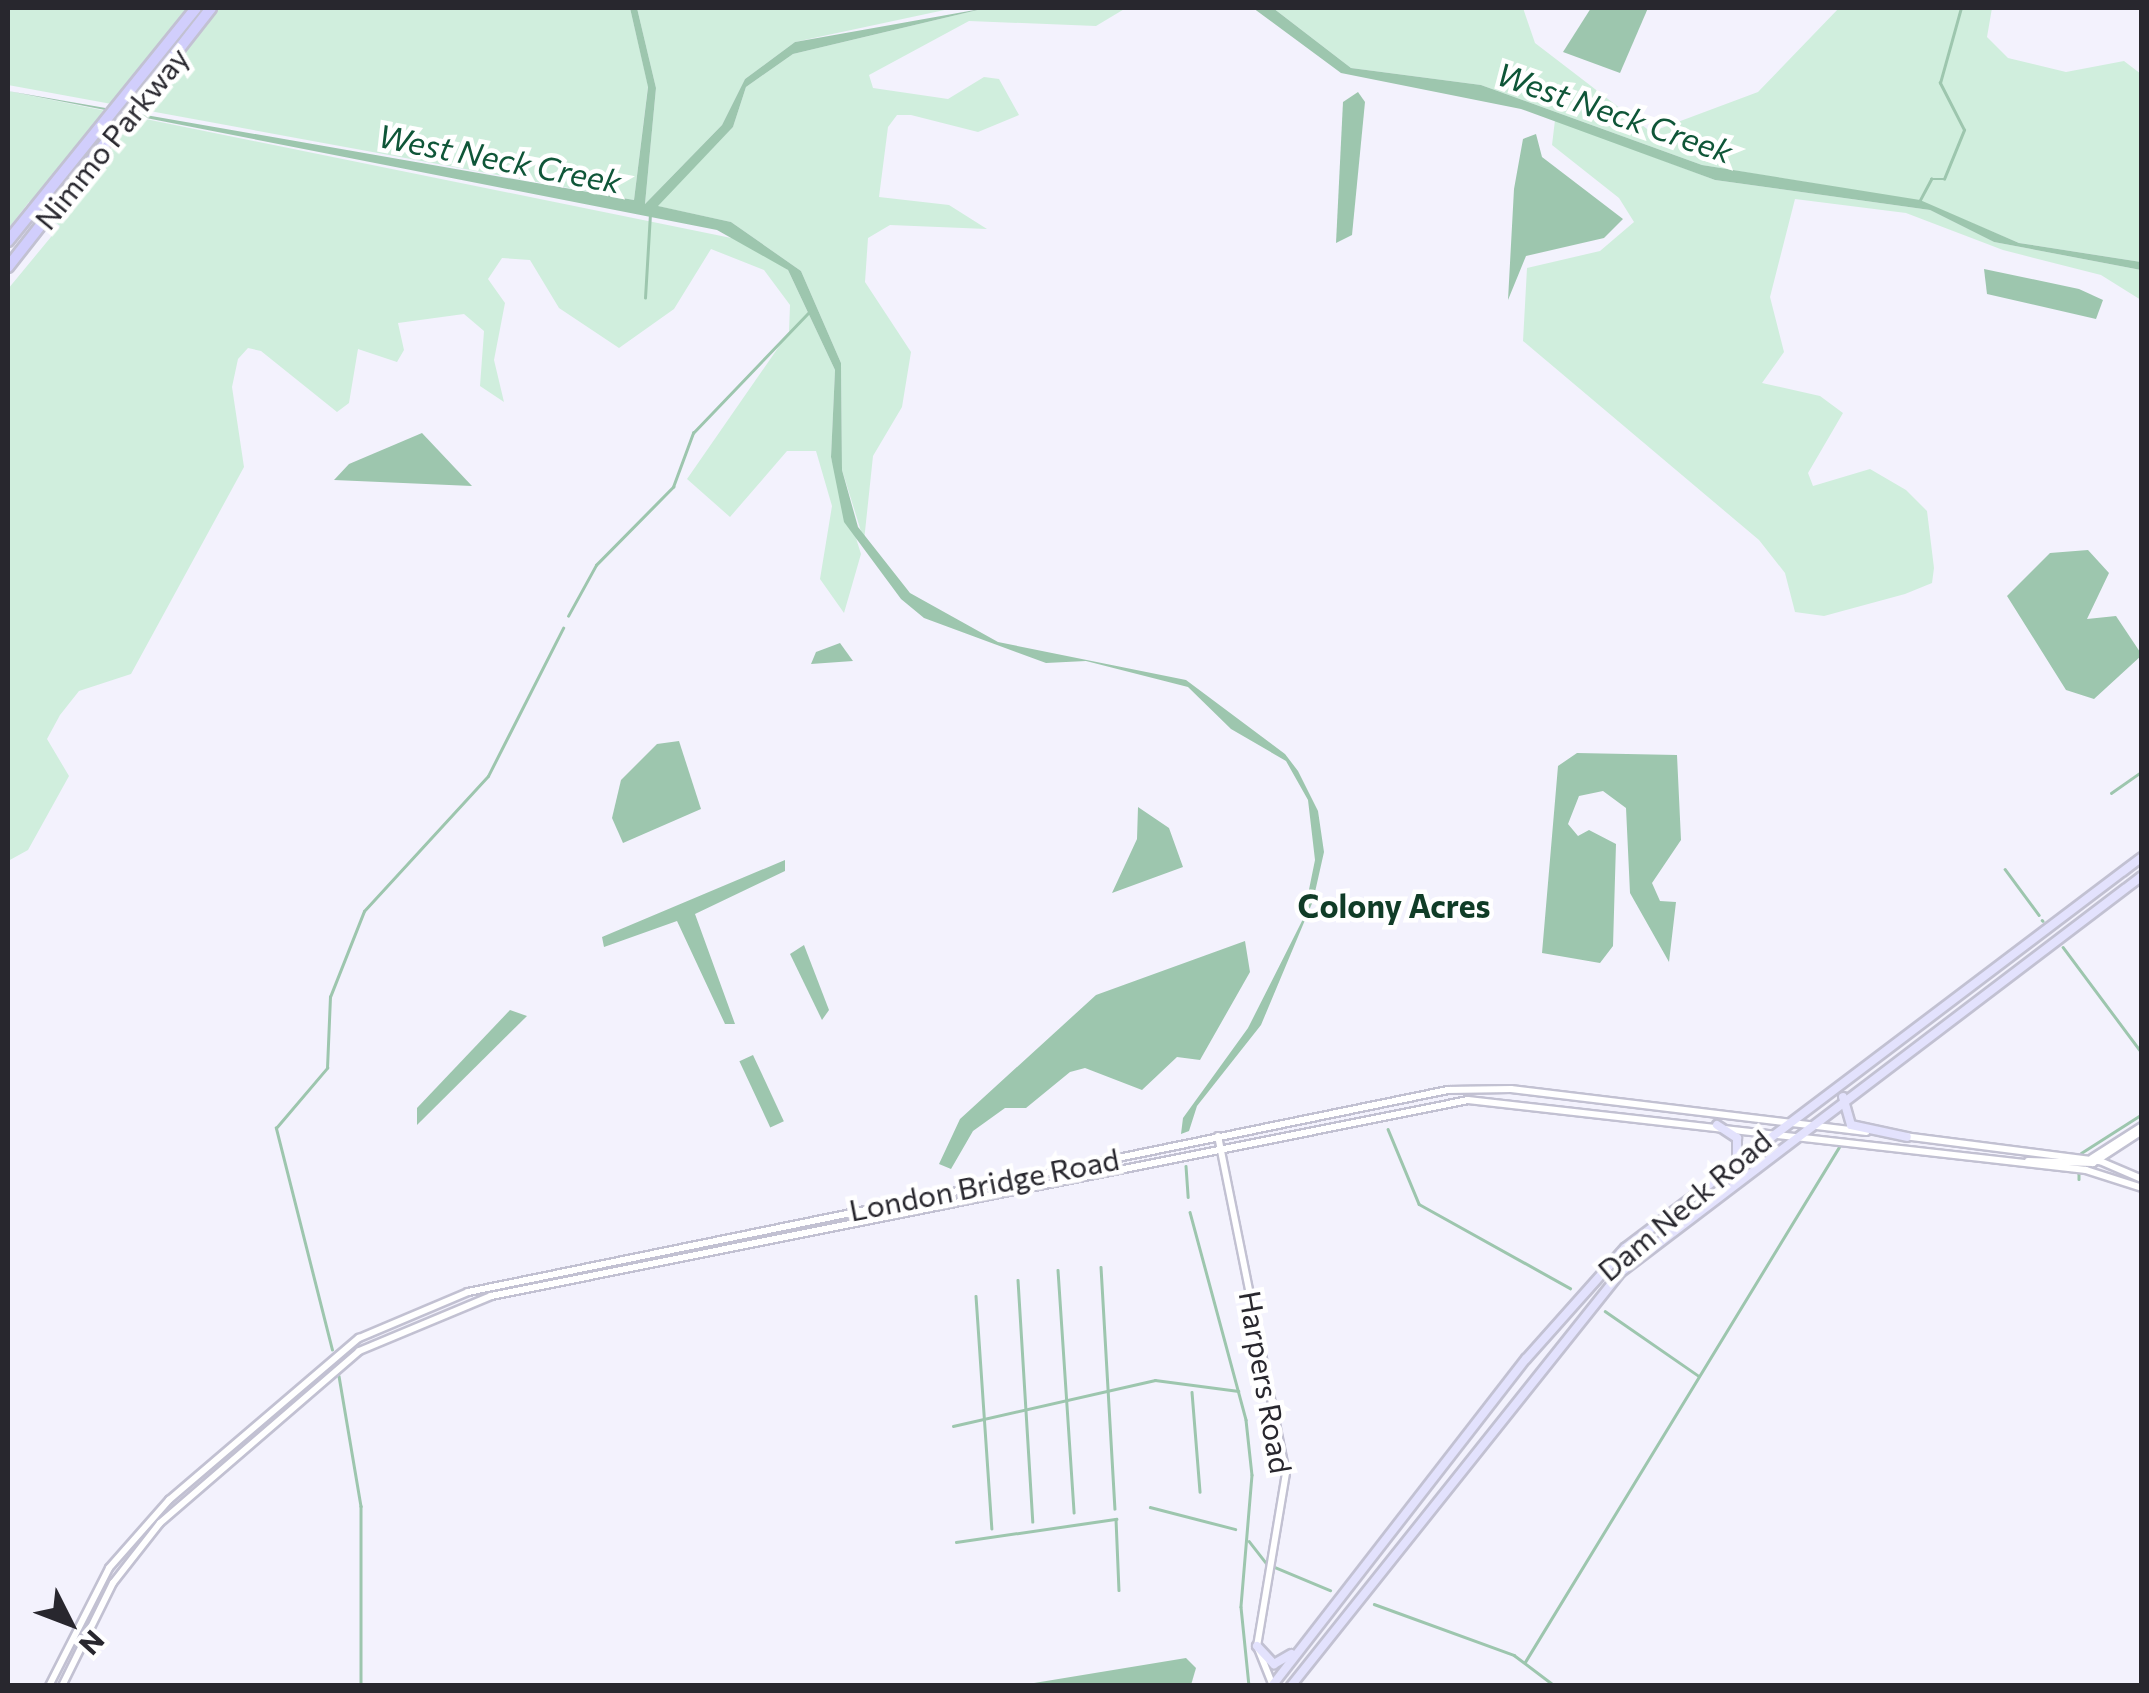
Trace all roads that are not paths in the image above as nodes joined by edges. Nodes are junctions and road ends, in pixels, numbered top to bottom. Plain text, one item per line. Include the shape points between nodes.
1 (196, 8) edge
2 (212, 8) edge
3 (8, 242) edge
4 (8, 267) edge
5 (2142, 857) edge
6 (2142, 876) edge
7 (1843, 1097) junction
8 (1783, 1122) junction
9 (1806, 1124) junction
10 (1717, 1126) junction
11 (2142, 1129) edge
12 (1772, 1131) junction
13 (1794, 1134) junction
14 (1218, 1136) junction
15 (1908, 1137) junction
16 (1219, 1146) junction
17 (1736, 1159) junction
18 (2088, 1159) junction
19 (2100, 1161) junction
20 (2021, 1162) junction
21 (2142, 1179) edge
22 (2142, 1188) edge
23 (1333, 1607) junction
24 (1257, 1646) junction
25 (1272, 1685) edge
26 (49, 1686) edge
27 (62, 1686) edge
28 (1291, 1686) edge

1 - 3 highway, Nimmo Parkway
2 - 4 highway, Nimmo Parkway
5 - 8 main road, Dam Neck Road
6 - 7 main road, Dam Neck Road
7 - 9 main road, Dam Neck Road
7 - 15 main road via 1852,1124
8 - 9 main road, London Bridge Road
8 - 12 main road, Dam Neck Road
8 - 14 main road, London Bridge Road via 1486,1088
9 - 13 main road, Dam Neck Road
9 - 15 main road, London Bridge Road
10 - 12 main road, London Bridge Road
10 - 16 main road, London Bridge Road via 1468,1100
10 - 17 main road via 1737,1138
11 - 18 main road
11 - 19 main road
12 - 13 main road, London Bridge Road
12 - 17 main road, Dam Neck Road
13 - 20 main road, London Bridge Road
13 - 28 main road, Dam Neck Road via 1660,1238 1591,1305
14 - 16 main road, Harpers Road
14 - 26 main road, London Bridge Road via 542,1273 390,1320 342,1350 134,1534
15 - 18 main road, London Bridge Road
16 - 24 main road, Harpers Road via 1286,1473
16 - 27 main road, London Bridge Road via 491,1296 404,1326 344,1363 147,1536
17 - 23 main road, Dam Neck Road via 1596,1279
18 - 19 main road, London Bridge Road
19 - 20 main road
19 - 21 main road
20 - 22 main road
23 - 24 main road via 1282,1663 1265,1660
23 - 25 main road, Dam Neck Road
24 - 25 main road

